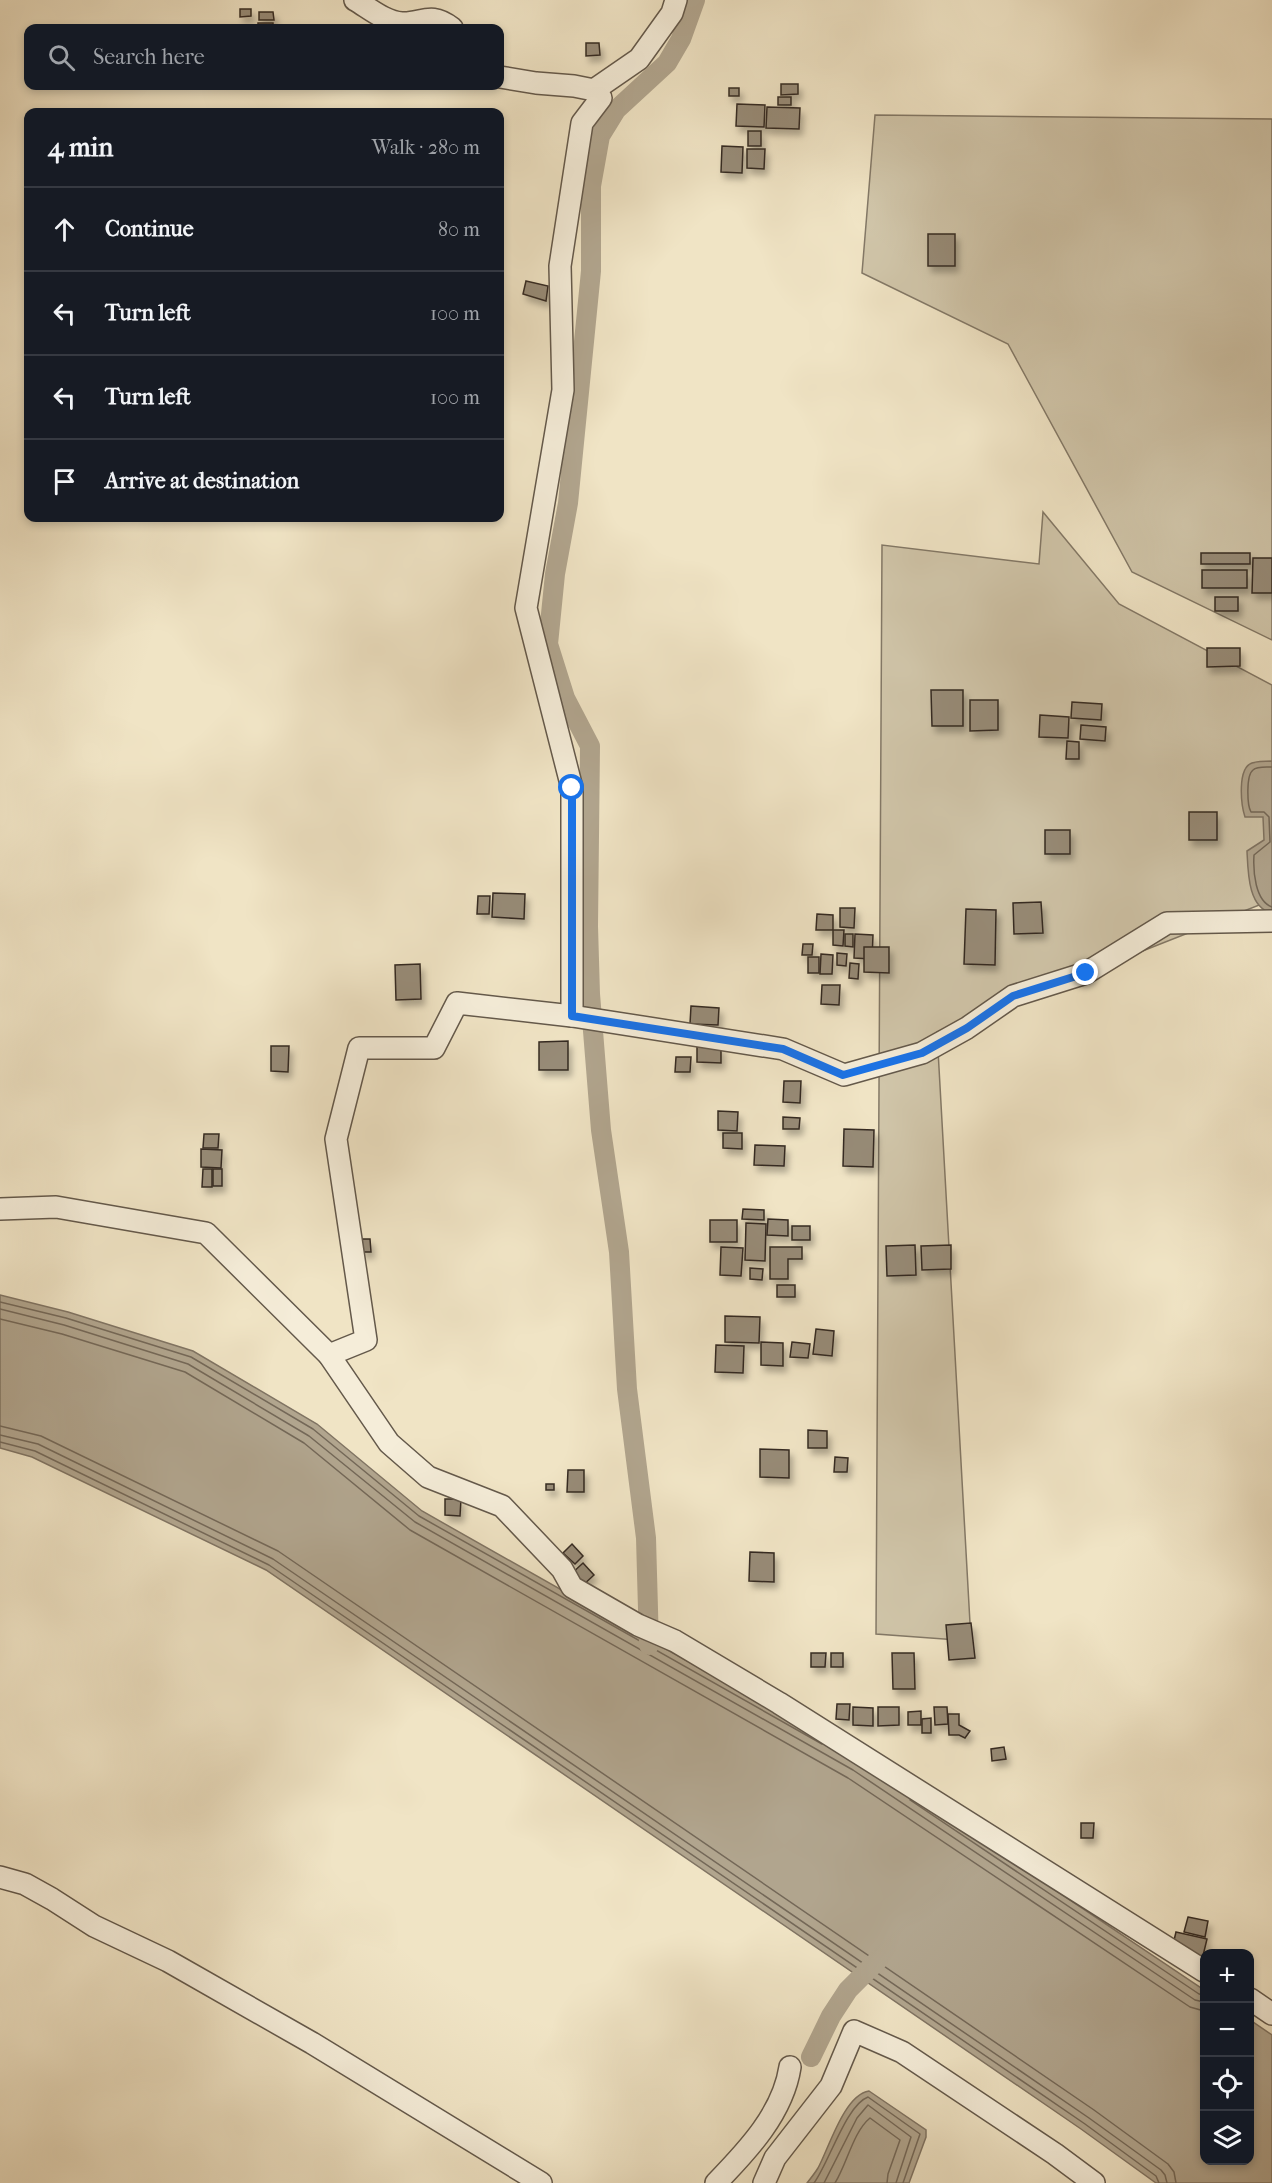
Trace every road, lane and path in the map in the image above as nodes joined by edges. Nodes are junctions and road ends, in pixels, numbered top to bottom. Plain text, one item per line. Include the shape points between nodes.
1 (355, 0) edge
2 (676, 0) edge
3 (446, 24) edge
4 (504, 78) edge
5 (594, 90) junction
6 (1272, 921) edge
7 (576, 1017) junction
8 (0, 1209) edge
9 (328, 1355) junction
10 (0, 1877) edge
11 (1200, 1968) edge
12 (1254, 2003) edge
13 (1272, 2014) edge
14 (790, 2067) dead end
15 (541, 2183) edge
16 (716, 2183) edge
17 (764, 2183) edge
18 (1094, 2183) edge

1 - 3 street via 402,23 427,18
2 - 5 street via 672,13 639,59
4 - 5 street
5 - 7 street via 600,98 582,123 560,266 563,390 526,608 572,788
6 - 7 street via 1167,923 1086,973 1013,996 922,1053 843,1075 783,1049
7 - 9 street via 457,1003 434,1048 359,1048 336,1139 366,1340
8 - 9 street via 56,1207 206,1233
9 - 11 street via 389,1443 428,1477 502,1506 562,1569 572,1587 638,1625 675,1641 779,1703
10 - 15 street via 25,1884 94,1926 168,1960
12 - 13 street
14 - 16 street via 787,2088 754,2144
17 - 18 street via 775,2158 831,2086 854,2031 902,2052

